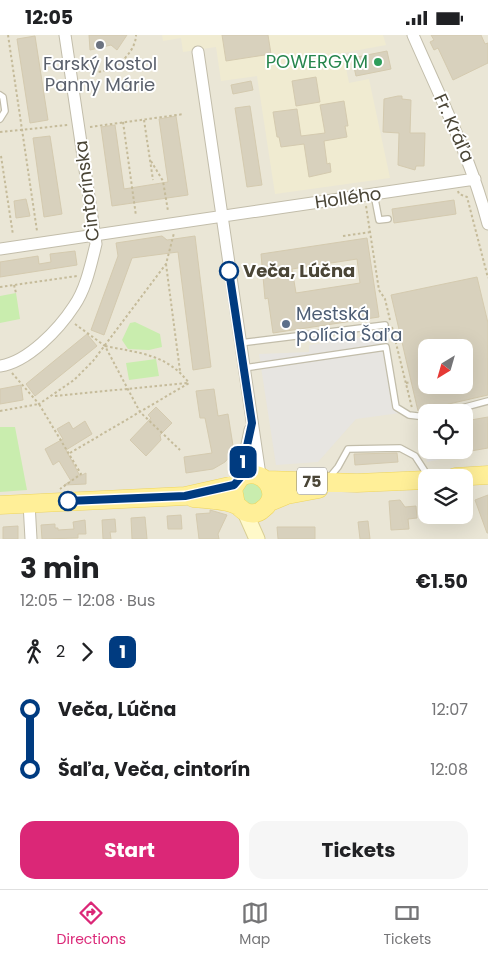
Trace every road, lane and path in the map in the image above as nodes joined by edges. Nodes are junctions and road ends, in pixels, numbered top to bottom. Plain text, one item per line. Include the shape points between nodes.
1 (8, 35) edge
2 (65, 35) edge
3 (136, 35) edge
4 (413, 35) edge
5 (198, 52) dead end
6 (80, 62) dead end
7 (0, 95) edge
8 (184, 114) dead end
9 (0, 119) edge
10 (144, 119) junction
11 (123, 122) junction
12 (73, 124) dead end
13 (85, 127) dead end
14 (22, 130) junction
15 (0, 132) edge
16 (1, 156) edge
17 (150, 159) junction
18 (153, 179) dead end
19 (475, 179) junction
20 (458, 187) dead end
21 (374, 194) junction
22 (366, 202) dead end
23 (168, 211) dead end
24 (136, 216) dead end
25 (220, 216) junction
26 (388, 219) dead end
27 (488, 223) edge
28 (37, 231) dead end
29 (372, 232) junction
30 (174, 233) dead end
31 (13, 235) dead end
32 (94, 236) junction
33 (343, 236) dead end
34 (0, 249) edge
35 (166, 264) junction
36 (87, 275) junction
37 (488, 278) edge
38 (14, 285) junction
39 (0, 287) edge
40 (16, 293) dead end
41 (65, 317) junction
42 (385, 325) dead end
43 (240, 343) junction
44 (105, 346) junction
45 (0, 366) edge
46 (244, 368) junction
47 (180, 371) junction
48 (12, 373) dead end
49 (411, 382) dead end
50 (189, 383) junction
51 (406, 383) junction
52 (127, 387) junction
53 (53, 396) junction
54 (488, 401) edge
55 (39, 404) junction
56 (473, 404) edge
57 (0, 411) edge
58 (140, 412) junction
59 (413, 413) dead end
60 (418, 416) edge
61 (252, 423) junction
62 (180, 450) dead end
63 (70, 453) junction
64 (424, 469) edge
65 (488, 475) edge
66 (473, 476) edge
67 (263, 478) junction
68 (418, 480) edge
69 (237, 481) junction
70 (326, 481) junction
71 (357, 483) junction
72 (58, 490) dead end
73 (185, 496) junction
74 (29, 503) junction
75 (0, 505) edge
76 (266, 506) junction
77 (240, 508) junction
78 (32, 539) edge
79 (258, 539) edge

1 - 14 path
2 - 32 street, Cintorínska
3 - 6 path via 134,47 119,65 92,72 82,67
4 - 19 street, Fr. Kráľa
5 - 25 street
7 - 9 lane via 5,111
8 - 10 path
10 - 11 path
10 - 17 path
11 - 13 path
11 - 24 path
12 - 14 path
14 - 15 path
14 - 28 path
16 - 31 path
17 - 18 path
17 - 23 path via 163,181
19 - 21 street, Hollého
19 - 27 street, Fr. Kráľa
20 - 37 path via 459,194 467,197
21 - 25 street, Hollého
21 - 26 lane via 379,220
22 - 29 path
25 - 32 street, Hollého
25 - 43 street
29 - 33 path
29 - 51 path via 379,290 385,299
30 - 35 path
32 - 34 street, Hollého
32 - 36 street, Cintorínska via 96,244
35 - 44 path
35 - 47 path
36 - 38 path
36 - 41 street, Cintorínska via 74,306
38 - 39 path
38 - 40 path
41 - 44 path
41 - 45 street, Cintorínska via 30,353 10,365
42 - 43 lane
43 - 46 street
44 - 47 path via 158,357
44 - 52 path
44 - 53 path via 74,380
46 - 60 lane via 386,347 396,407
46 - 61 street
47 - 50 path
48 - 55 path
49 - 51 path
50 - 52 path
50 - 58 path
51 - 59 path
52 - 53 path
52 - 58 path
53 - 55 path
54 - 56 lane
55 - 57 path
55 - 63 path
58 - 62 path
58 - 63 path
61 - 67 street
61 - 69 street
63 - 72 path via 81,475
64 - 70 lane via 415,456 400,448 348,449
65 - 66 main road
67 - 69 main road, 75 via 252,474
67 - 70 main road, 75
67 - 76 main road, 75 via 272,491
68 - 71 main road, 75
69 - 73 main road, 75
69 - 77 main road via 232,497
70 - 71 main road, 75
71 - 76 main road, 75 via 288,495
73 - 74 main road, 75
73 - 77 main road, 75
74 - 75 main road, 75
74 - 78 street
76 - 77 main road, 75 via 256,513
76 - 79 main road
77 - 79 main road

